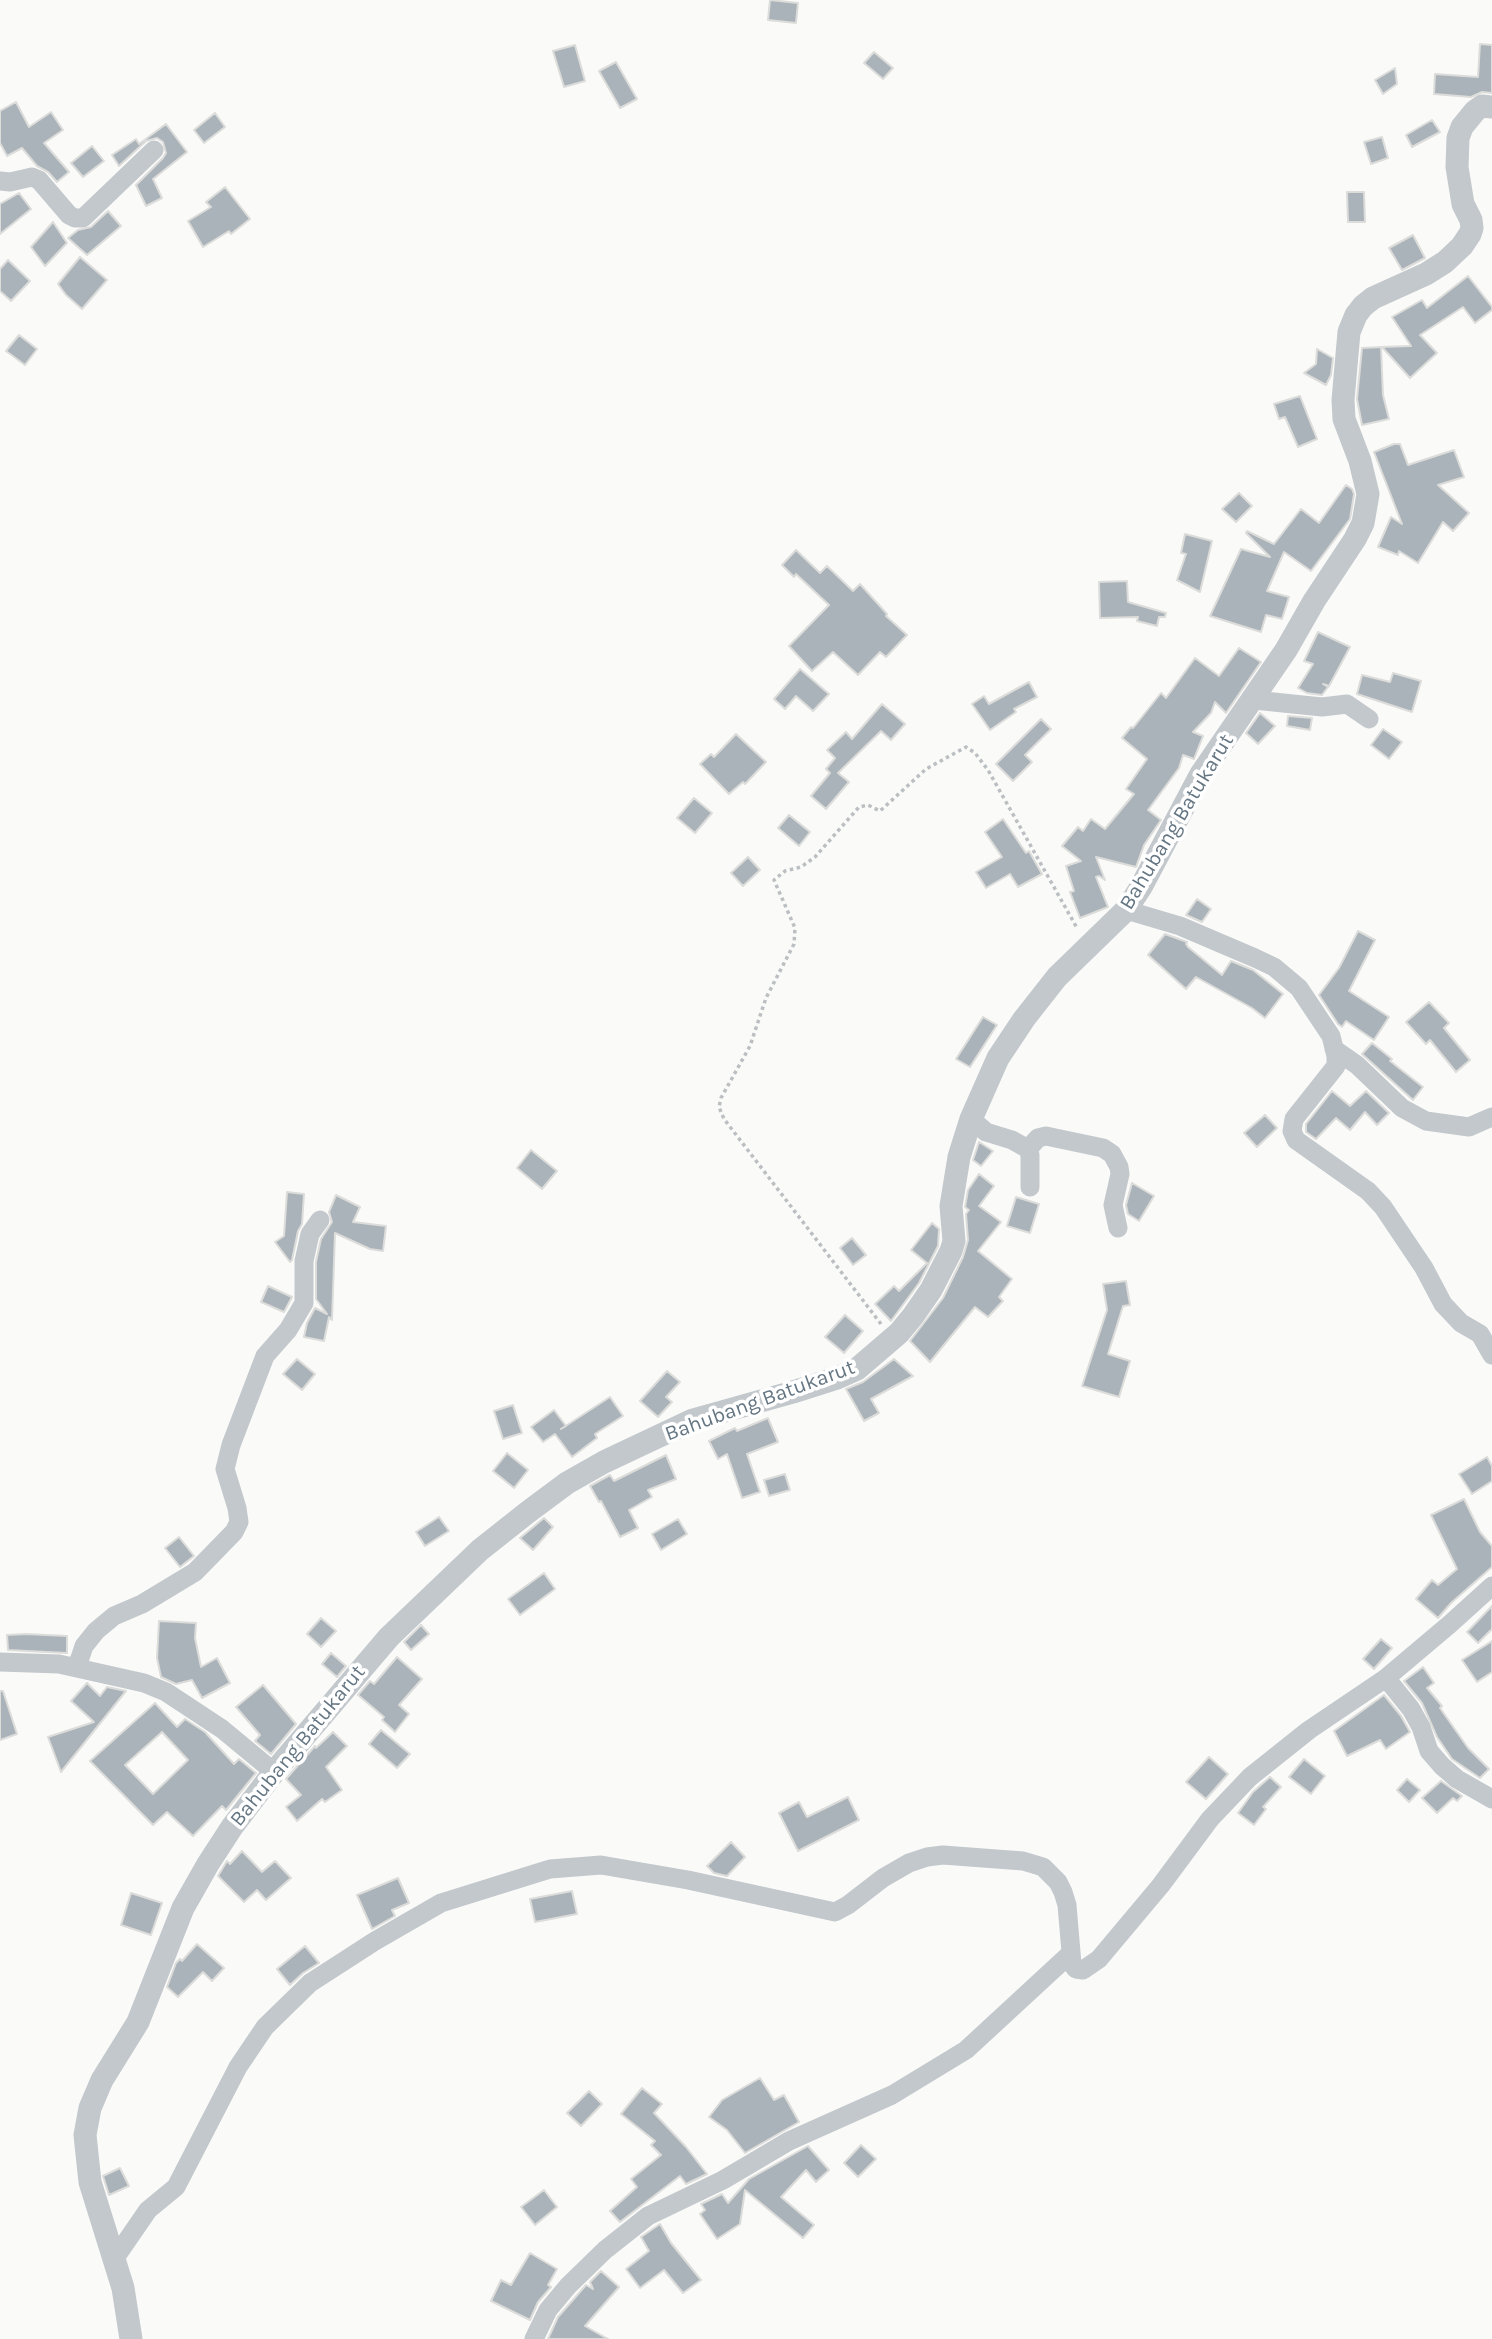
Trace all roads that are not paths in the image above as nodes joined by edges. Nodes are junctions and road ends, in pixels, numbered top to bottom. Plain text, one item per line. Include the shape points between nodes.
1 (1492, 107) edge
2 (154, 150) dead end
3 (0, 182) edge
4 (1254, 699) junction
5 (1369, 719) dead end
6 (1126, 910) junction
7 (1334, 1049) junction
8 (1492, 1117) edge
9 (971, 1119) junction
10 (1028, 1149) junction
11 (1030, 1187) dead end
12 (320, 1220) dead end
13 (1118, 1228) dead end
14 (1492, 1354) edge
15 (1492, 1586) edge
16 (0, 1662) edge
17 (77, 1667) junction
18 (1386, 1678) junction
19 (274, 1772) junction
20 (1492, 1800) edge
21 (1070, 1954) junction
22 (115, 2258) junction
23 (131, 2339) edge
24 (534, 2339) edge

1 - 4 street, Bahubang Batukarut via 1482,106 1468,117 1458,138 1457,167 1472,228 1462,246 1426,274 1373,298 1356,315 1349,332 1343,410 1365,481 1367,507 1355,539
2 - 3 street via 83,218 69,215 39,180
4 - 5 street via 1347,704
4 - 6 street, Bahubang Batukarut via 1201,774
6 - 7 street via 1180,926 1274,967 1299,988 1331,1036
6 - 9 street, Bahubang Batukarut via 1057,977 1024,1019 998,1058
7 - 8 street via 1402,1108 1426,1121 1469,1127
7 - 14 street via 1336,1066 1294,1119 1296,1140 1368,1191 1424,1268 1443,1304 1479,1334
9 - 10 street via 986,1132
9 - 19 street, Bahubang Batukarut via 953,1185 951,1251 931,1290 893,1339 857,1369 837,1378 693,1420 567,1483 430,1595
10 - 11 street
10 - 13 street via 1046,1136 1112,1154 1120,1174 1113,1205
12 - 17 street via 310,1234 304,1261 304,1303 265,1356 231,1445 225,1469 238,1515 234,1532 195,1572 114,1616 96,1631 84,1646
15 - 18 street
16 - 17 street
17 - 19 street via 166,1692 222,1729
18 - 20 street via 1422,1727 1429,1751 1442,1766
18 - 21 street via 1275,1755 1233,1794 1089,1968 1076,1969
19 - 22 street, Bahubang Batukarut via 232,1827 183,1908 138,2022 90,2108 85,2135 90,2182
21 - 22 street via 1067,1905 1058,1882 1043,1867 1023,1861 927,1857 883,1878 835,1912 601,1865 550,1869 492,1886 430,1909 294,1997 251,2044 176,2188 148,2210
21 - 24 street via 966,2050 892,2095 789,2141 648,2216 568,2286
22 - 23 street, Bahubang Batukarut

